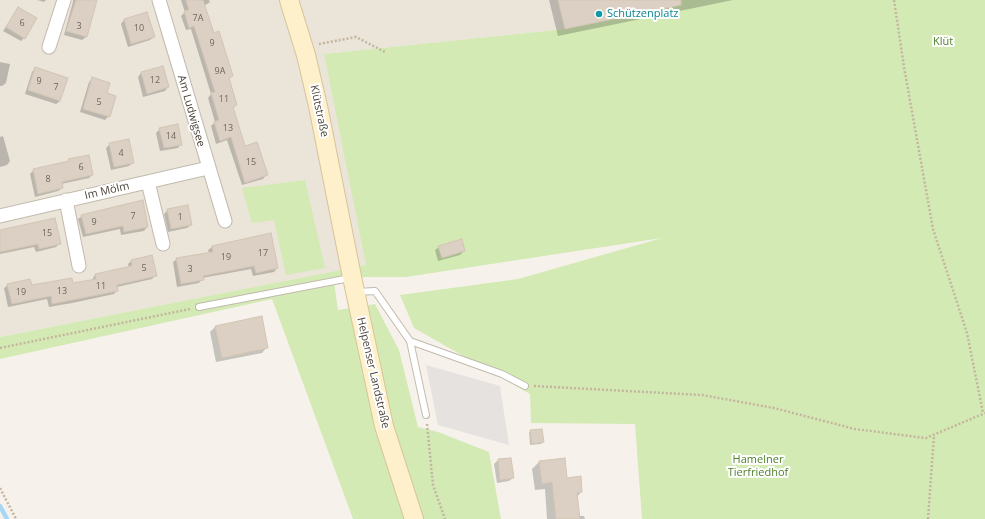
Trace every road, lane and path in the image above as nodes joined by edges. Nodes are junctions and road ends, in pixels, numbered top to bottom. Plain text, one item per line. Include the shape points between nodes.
1 (64, 0) edge
2 (158, 0) edge
3 (289, 0) edge
4 (894, 0) edge
5 (49, 47) dead end
6 (304, 47) junction
7 (385, 52) dead end
8 (208, 168) junction
9 (148, 182) junction
10 (66, 200) junction
11 (0, 216) edge
12 (225, 222) dead end
13 (342, 224) joint
14 (163, 244) dead end
15 (79, 266) dead end
16 (353, 285) junction
17 (199, 307) joint
18 (410, 341) junction
19 (0, 348) edge
20 (526, 386) joint
21 (984, 413) edge
22 (426, 416) joint
23 (934, 435) junction
24 (0, 488) edge
25 (16, 519) edge
26 (414, 519) edge
27 (445, 519) edge
28 (928, 519) edge

1 - 5 street
2 - 8 street, Am Ludwigsee
3 - 6 main road, Klütstraße
4 - 21 path via 933,229 967,333
6 - 7 path via 356,37
6 - 13 main road, Klütstraße
8 - 9 street, Im Mölm
8 - 12 street, Am Ludwigsee
9 - 10 street, Im Mölm
9 - 14 street
10 - 11 street, Im Mölm
10 - 15 street
13 - 16 main road, Helpenser Landstraße
16 - 17 lane
16 - 18 lane via 375,291
16 - 26 main road, Helpenser Landstraße via 384,426
17 - 19 path
18 - 20 lane via 502,374
18 - 22 lane
20 - 23 path via 702,395 774,408 855,429 926,438
21 - 23 path
22 - 27 path via 433,484
23 - 28 path
24 - 25 path

